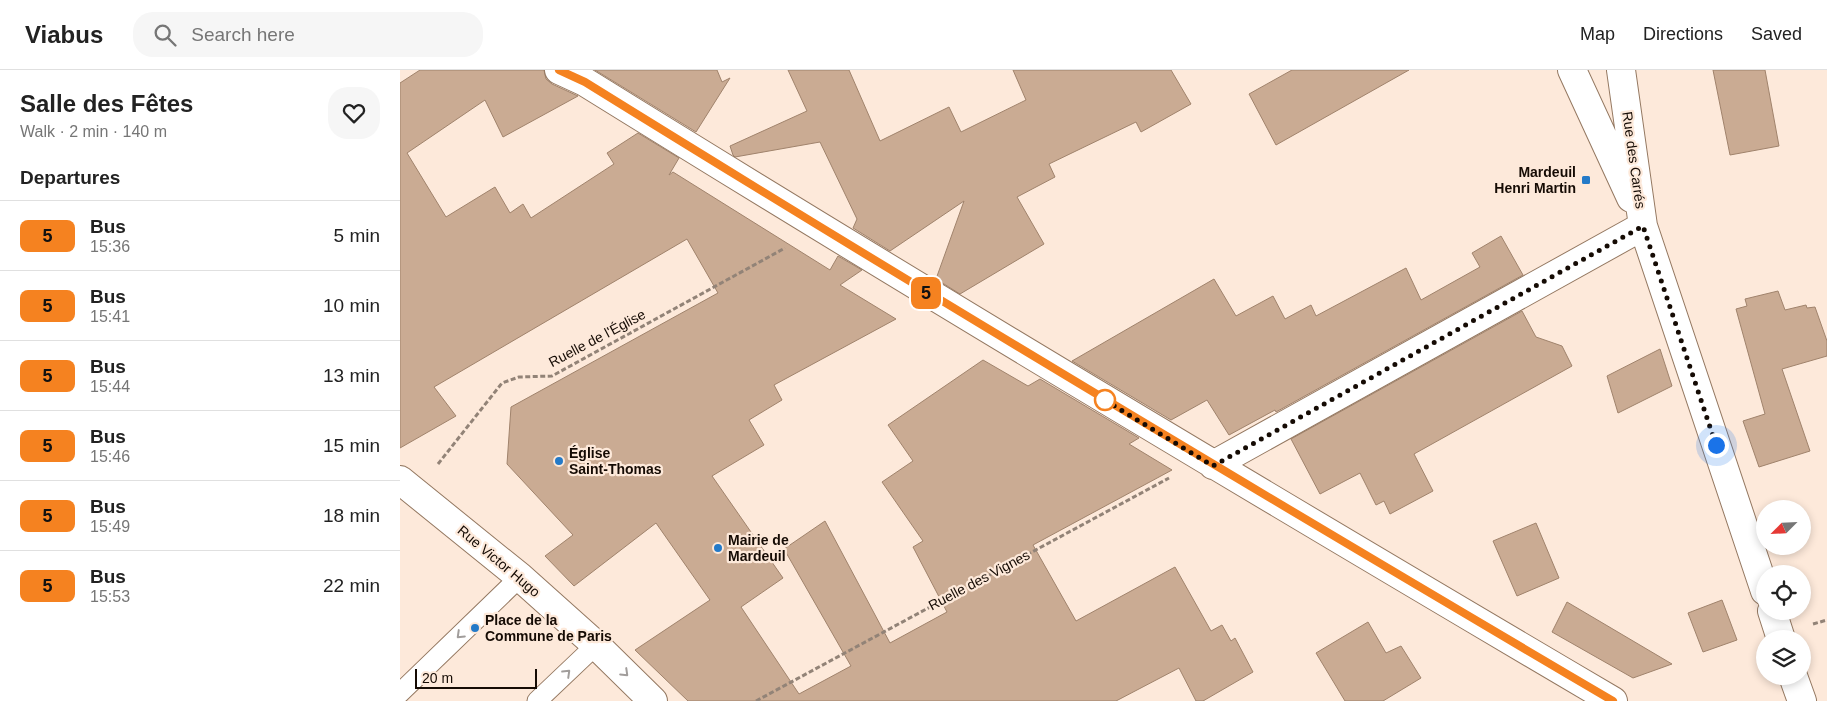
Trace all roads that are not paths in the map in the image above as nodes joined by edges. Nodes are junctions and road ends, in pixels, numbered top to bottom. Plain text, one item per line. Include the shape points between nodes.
1 (559, 70) edge
2 (1572, 70) edge
3 (1616, 70) edge
4 (1621, 70) edge
5 (1643, 226) junction
6 (1208, 463) junction
7 (408, 487) edge
8 (1756, 565) edge
9 (520, 577) junction
10 (596, 645) junction
11 (1796, 685) edge
12 (400, 693) edge
13 (537, 701) edge
14 (654, 701) edge
15 (1613, 701) edge
16 (1802, 701) edge

1 - 6 street via 585,82
2 - 3 street via 1591,81 1611,76
2 - 5 street
4 - 5 street, Rue des Carrés
5 - 6 street
5 - 8 street, Rue des Carrés
6 - 15 street
7 - 9 street, Rue Victor Hugo
9 - 10 street, Rue Victor Hugo
9 -> 12 lane
13 -> 10 lane
10 -> 14 street, Rue Victor Hugo
11 - 16 street

